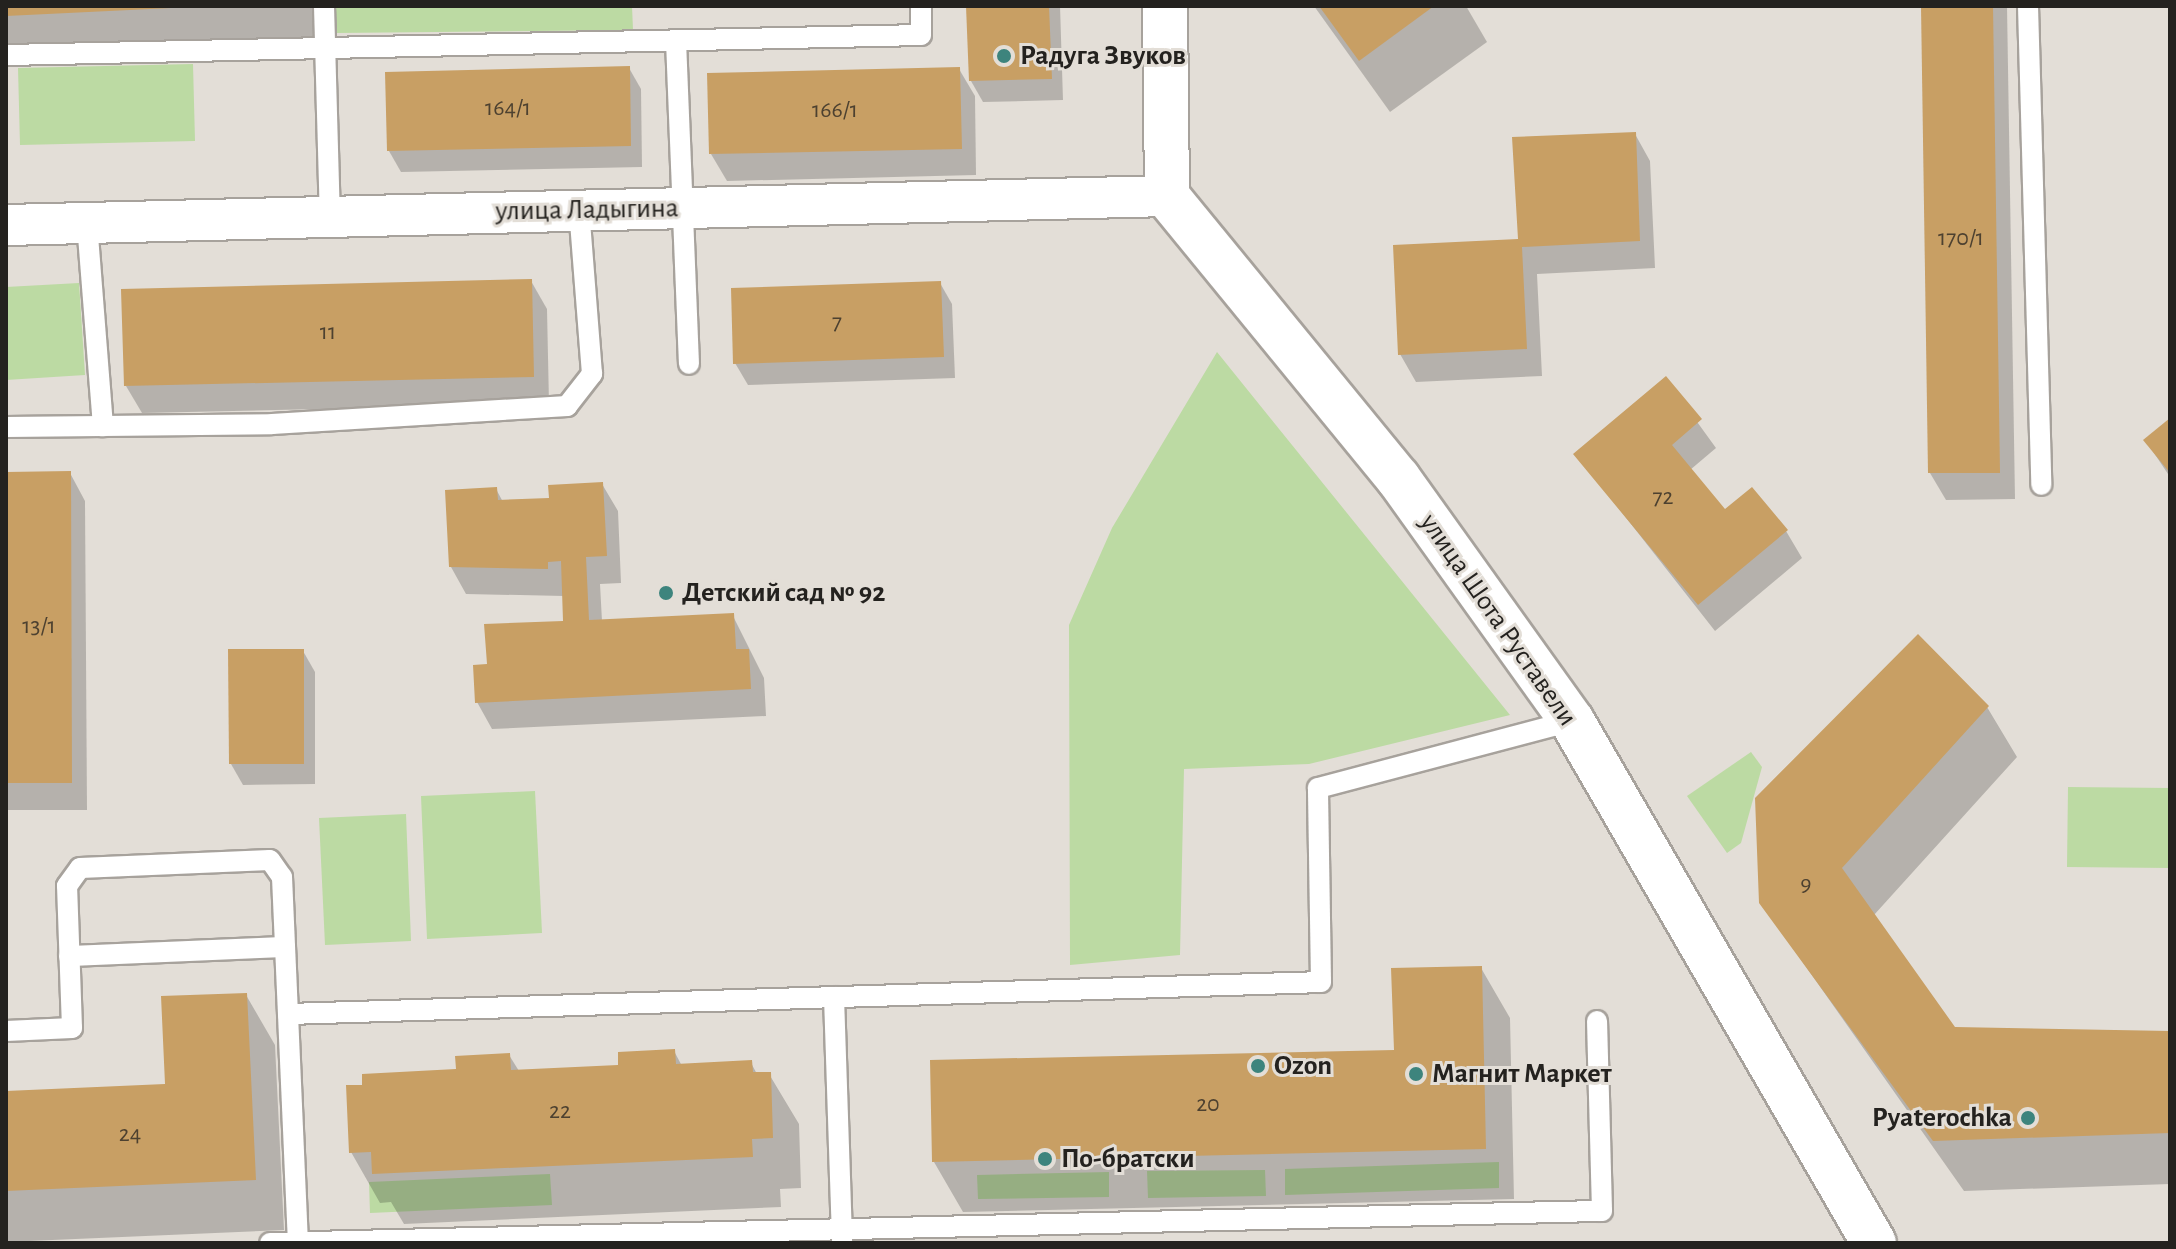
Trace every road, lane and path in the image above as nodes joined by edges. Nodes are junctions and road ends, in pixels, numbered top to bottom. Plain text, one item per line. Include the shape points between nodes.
1 (324, 6) edge
2 (921, 6) edge
3 (1165, 6) edge
4 (2028, 6) edge
5 (676, 41) junction
6 (325, 50) junction
7 (6, 55) edge
8 (1167, 196) junction
9 (677, 208) junction
10 (579, 210) junction
11 (330, 216) junction
12 (87, 223) junction
13 (6, 225) edge
14 (689, 364) dead end
15 (103, 426) junction
16 (6, 427) edge
17 (2041, 485) dead end
18 (1572, 721) junction
19 (285, 947) junction
20 (69, 956) junction
21 (834, 997) junction
22 (288, 1014) junction
23 (1597, 1021) dead end
24 (6, 1031) edge
25 (842, 1236) edge
26 (270, 1243) edge
27 (298, 1243) edge
28 (1874, 1243) edge

1 - 6 lane
2 - 5 lane via 921,35
3 - 8 street
4 - 17 lane
5 - 6 lane
5 - 9 lane
6 - 7 lane
6 - 11 lane
8 - 9 street, улица Ладыгина
8 - 18 street, улица Шота Руставели via 1398,478
9 - 10 street, улица Ладыгина
9 - 14 lane
10 - 11 street, улица Ладыгина
10 - 15 lane via 592,374 567,406 272,424
11 - 12 street, улица Ладыгина
12 - 13 street, улица Ладыгина
12 - 15 lane
15 - 16 lane
18 - 21 lane via 1318,788 1321,982
18 - 28 street, улица Шота Руставели
19 - 20 lane
19 - 20 lane via 282,877 270,860 88,865 67,886
19 - 22 lane
20 - 24 lane via 72,1028
21 - 22 lane
21 - 25 lane
22 - 27 lane
23 - 25 lane via 1602,1211
25 - 27 lane
26 - 27 lane

